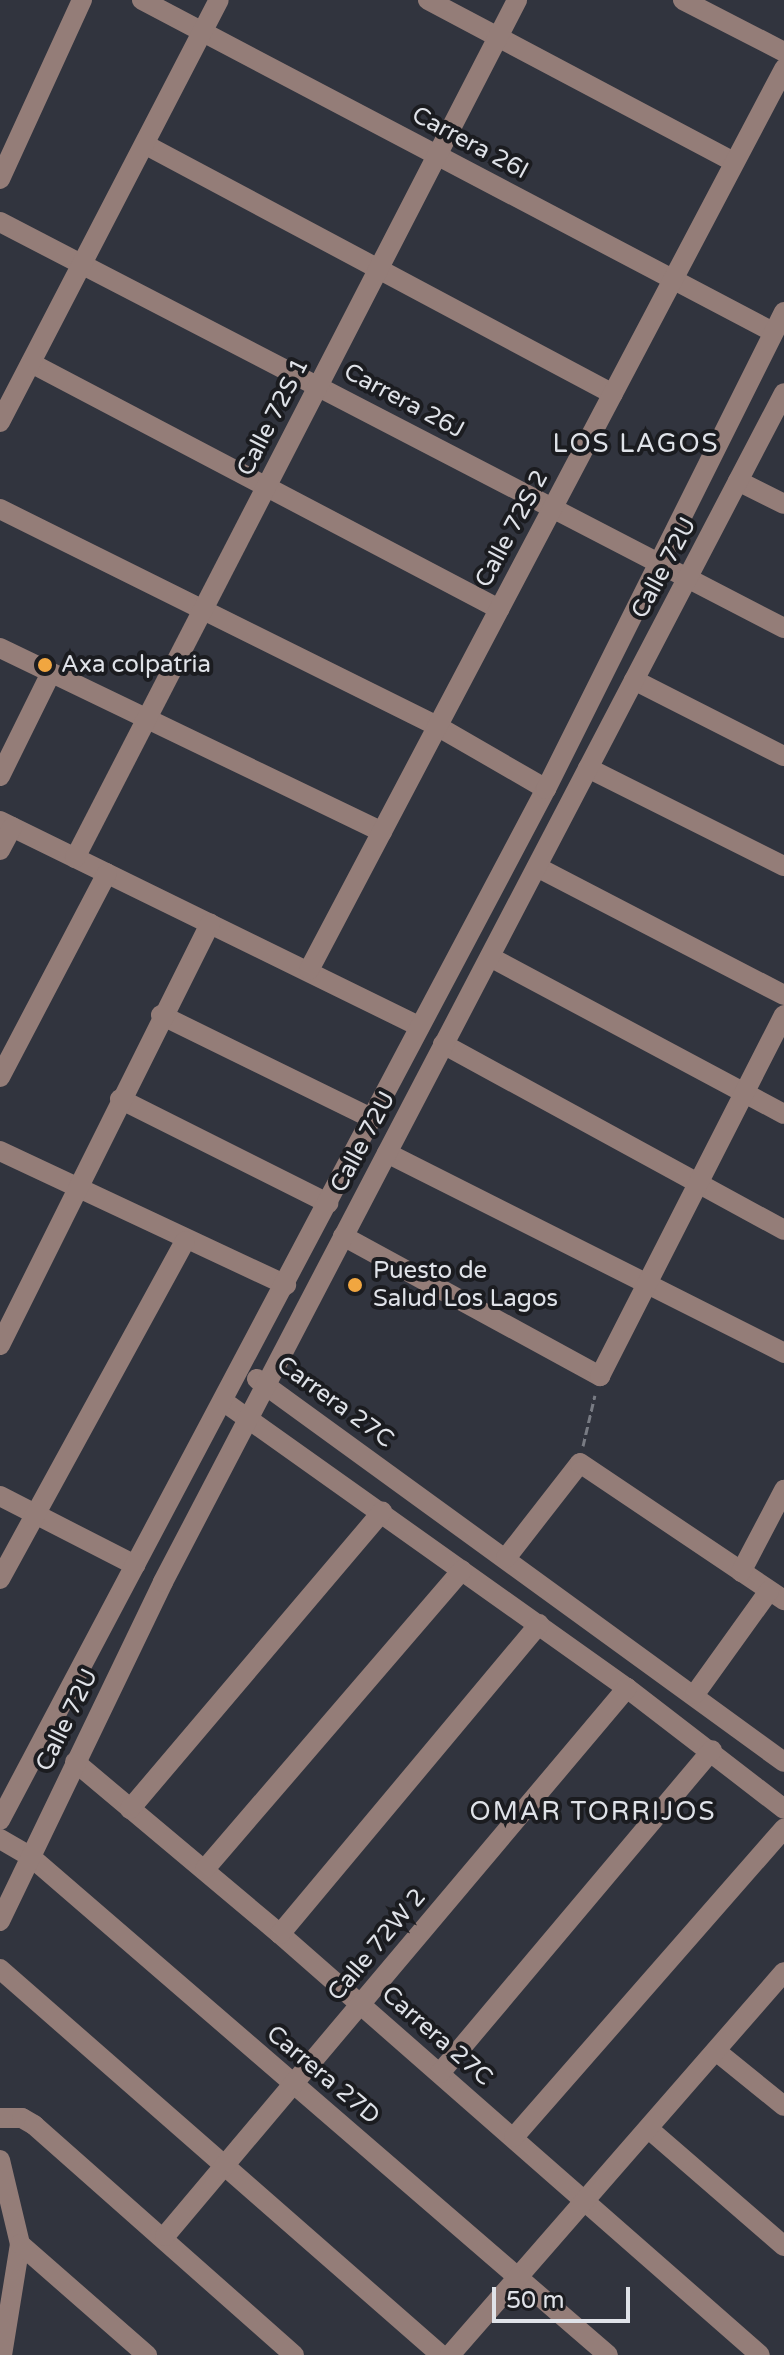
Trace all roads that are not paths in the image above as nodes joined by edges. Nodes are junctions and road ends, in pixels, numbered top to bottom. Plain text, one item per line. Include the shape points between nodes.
1 (82, 0) edge
2 (142, 0) edge
3 (219, 0) edge
4 (428, 0) edge
5 (517, 0) edge
6 (683, 0) edge
7 (202, 32) junction
8 (497, 38) junction
9 (784, 52) edge
10 (784, 69) edge
11 (146, 145) junction
12 (438, 156) junction
13 (732, 161) junction
14 (0, 179) edge
15 (0, 222) edge
16 (82, 263) junction
17 (380, 268) junction
18 (673, 279) junction
19 (784, 312) edge
20 (773, 332) junction
21 (31, 363) junction
22 (319, 385) junction
23 (784, 393) edge
24 (613, 394) junction
25 (0, 422) edge
26 (738, 481) junction
27 (267, 487) junction
28 (784, 504) edge
29 (0, 509) edge
30 (552, 509) junction
31 (659, 561) junction
32 (688, 577) junction
33 (499, 609) junction
34 (203, 610) junction
35 (784, 628) edge
36 (0, 648) edge
37 (51, 673) junction
38 (634, 680) junction
39 (147, 719) junction
40 (437, 726) junction
41 (784, 756) edge
42 (588, 768) junction
43 (0, 776) edge
44 (546, 789) junction
45 (6, 824) edge
46 (382, 832) junction
47 (0, 850) edge
48 (75, 858) junction
49 (784, 866) edge
50 (537, 867) junction
51 (107, 873) junction
52 (210, 923) junction
53 (490, 957) junction
54 (309, 970) junction
55 (784, 995) edge
56 (161, 1015) junction
57 (784, 1015) edge
58 (419, 1026) junction
59 (443, 1044) junction
60 (0, 1077) edge
61 (742, 1092) junction
62 (120, 1099) junction
63 (784, 1114) edge
64 (371, 1118) junction
65 (0, 1151) edge
66 (387, 1153) junction
67 (695, 1183) junction
68 (78, 1189) junction
69 (328, 1203) junction
70 (784, 1230) edge
71 (343, 1236) junction
72 (185, 1241) junction
73 (646, 1284) junction
74 (286, 1285) junction
75 (0, 1345) edge
76 (784, 1353) edge
77 (242, 1368) junction
78 (265, 1384) junction
79 (223, 1401) junction
80 (250, 1418) junction
81 (784, 1490) edge
82 (0, 1496) edge
83 (382, 1512) junction
84 (35, 1514) junction
85 (506, 1558) junction
86 (135, 1565) junction
87 (462, 1570) junction
88 (741, 1572) junction
89 (0, 1579) edge
90 (777, 1596) edge
91 (539, 1624) junction
92 (627, 1688) junction
93 (695, 1694) junction
94 (712, 1750) junction
95 (75, 1762) junction
96 (784, 1762) edge
97 (130, 1809) junction
98 (784, 1809) edge
99 (0, 1820) edge
100 (784, 1829) edge
101 (0, 1839) edge
102 (31, 1857) junction
103 (205, 1869) junction
104 (0, 1921) edge
105 (280, 1934) junction
106 (0, 1969) edge
107 (782, 1977) edge
108 (361, 2005) junction
109 (716, 2051) junction
110 (440, 2073) junction
111 (291, 2083) junction
112 (784, 2106) edge
113 (0, 2118) edge
114 (650, 2130) junction
115 (514, 2137) junction
116 (0, 2160) edge
117 (224, 2164) junction
118 (586, 2202) junction
119 (165, 2236) junction
120 (20, 2244) junction
121 (784, 2246) edge
122 (522, 2276) junction
123 (2, 2355) edge
124 (147, 2355) edge
125 (294, 2355) edge
126 (441, 2355) edge
127 (450, 2355) edge
128 (608, 2355) edge
129 (760, 2355) edge

1 - 14 street
2 - 7 street, Carrera 26I
3 - 7 street
4 - 8 street
5 - 8 street, Calle 72S 1
6 - 9 street
7 - 11 street
7 - 12 street, Carrera 26I
8 - 12 street, Calle 72S 1
8 - 13 street
10 - 13 street, Calle 72S 2
11 - 16 street
11 - 17 street
12 - 17 street, Calle 72S 1
12 - 18 street, Carrera 26I
13 - 18 street, Calle 72S 2
15 - 16 street, Carrera 26J
16 - 21 street
16 - 22 street, Carrera 26J
17 - 22 street, Calle 72S 1
17 - 24 street
18 - 20 street, Carrera 26I
18 - 24 street, Calle 72S 2
19 - 20 street, Calle 72U
20 - 31 street, Calle 72U
21 - 25 street
21 - 27 street
22 - 27 street, Calle 72S 1
22 - 30 street, Carrera 26J
23 - 26 street, Calle 72U
24 - 30 street, Calle 72S 2
26 - 28 street
26 - 32 street, Calle 72U
27 - 33 street
27 - 34 street, Calle 72S 1
29 - 34 street
30 - 31 street, Carrera 26J
30 - 33 street, Calle 72S 2
31 - 32 street, Carrera 26J
31 - 44 street, Calle 72U
32 - 35 street, Carrera 26J
32 - 38 street, Calle 72U
33 - 40 street, Calle 72S 2
34 - 39 street, Calle 72S 1
34 - 40 street
36 - 37 street
37 - 39 street
37 - 43 street
38 - 41 street
38 - 42 street, Calle 72U
39 - 46 street
39 - 48 street, Calle 72S 1
40 - 44 street
40 - 46 street, Calle 72S 2
42 - 49 street
42 - 50 street, Calle 72U
44 - 58 street, Calle 72U
45 - 47 street
45 - 48 street
46 - 54 street, Calle 72S 2
48 - 51 street
50 - 53 street, Calle 72U
50 - 55 street
51 - 52 street
51 - 60 street
52 - 54 street
52 - 56 street
53 - 59 street, Calle 72U
53 - 61 street
54 - 58 street
56 - 62 street
56 - 64 street
57 - 61 street
58 - 64 street, Calle 72U
59 - 66 street, Calle 72U
59 - 67 street
61 - 63 street
61 - 67 street
62 - 68 street
62 - 69 street
64 - 69 street, Calle 72U
65 - 68 street
66 - 71 street, Calle 72U
66 - 73 street
67 - 70 street
67 - 73 street
68 - 72 street
68 - 75 street
69 - 74 street, Calle 72U
71 - 73 street via 600,1376
71 - 78 street, Calle 72U
72 - 74 street
72 - 84 street
73 - 76 street
74 - 77 street, Calle 72U
77 - 78 street, Carrera 27C
77 - 79 street, Calle 72U
78 - 80 street, Calle 72U
78 - 85 street, Carrera 27C
79 - 80 street
79 - 86 street, Calle 72U
80 - 83 street
80 - 95 street, Calle 72U
81 - 88 street
82 - 84 street
83 - 87 street
83 - 97 street
84 - 86 street
84 - 89 street
85 - 88 street via 580,1463
85 - 93 street, Carrera 27C
86 - 99 street, Calle 72U
87 - 91 street
87 - 103 street
88 - 90 street
90 - 93 street
91 - 92 street
91 - 105 street
92 - 94 street
92 - 108 street, Calle 72W 2
93 - 96 street, Carrera 27C
94 - 98 street
94 - 110 street
95 - 97 street, Carrera 27C
95 - 102 street, Calle 72U
97 - 103 street, Carrera 27C
100 - 115 street
101 - 102 street, Carrera 27D
102 - 104 street, Calle 72U
102 - 111 street, Carrera 27D
103 - 105 street, Carrera 27C
105 - 108 street, Carrera 27C
106 - 117 street
107 - 109 street
108 - 110 street, Carrera 27C
108 - 111 street, Calle 72W 2
109 - 112 street
109 - 114 street
110 - 115 street, Carrera 27C
111 - 117 street, Calle 72W 2
111 - 122 street, Carrera 27D
113 - 119 street via 22,2118 34,2125
114 - 118 street
114 - 121 street
115 - 118 street, Carrera 27C
116 - 120 street
117 - 119 street, Calle 72W 2
117 - 126 street
118 - 122 street
118 - 129 street, Carrera 27C
119 - 125 street
120 - 123 street
120 - 124 street
122 - 127 street
122 - 128 street, Carrera 27D

